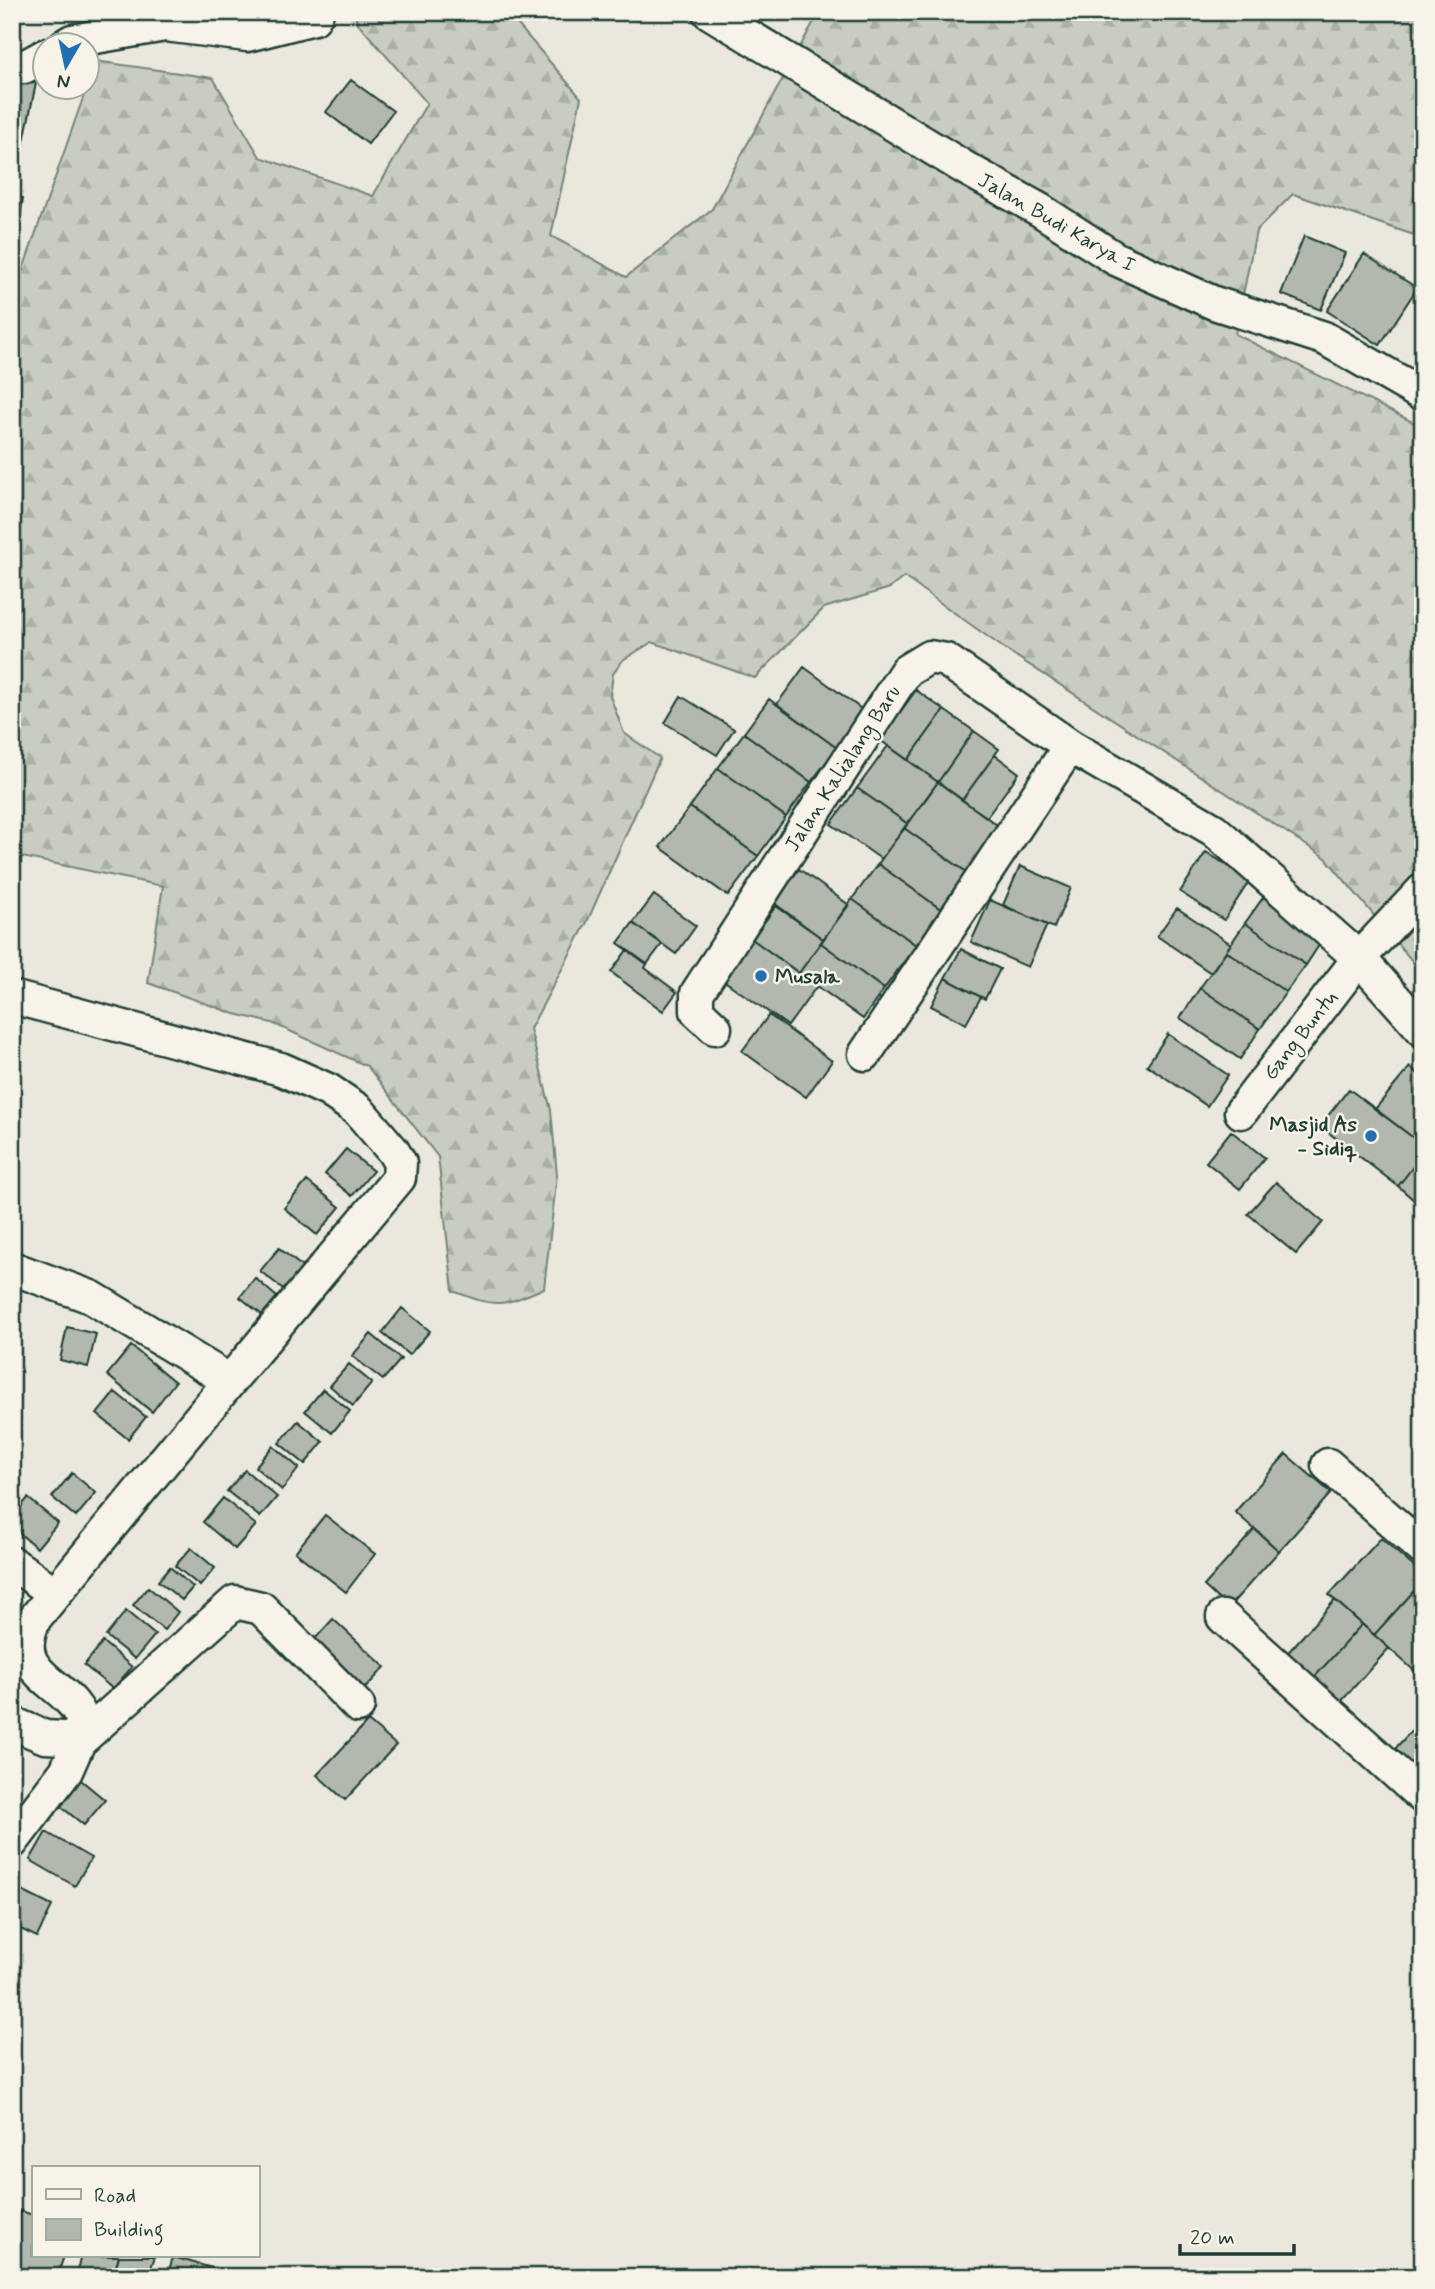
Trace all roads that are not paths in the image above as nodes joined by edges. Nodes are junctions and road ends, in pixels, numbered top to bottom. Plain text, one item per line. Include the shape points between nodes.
1 (317, 12) edge
2 (709, 12) edge
3 (102, 36) edge
4 (32, 63) edge
5 (12, 67) edge
6 (1423, 396) edge
7 (1070, 746) junction
8 (1423, 890) edge
9 (1359, 958) junction
10 (12, 997) edge
11 (715, 1028) dead end
12 (1423, 1030) edge
13 (865, 1054) dead end
14 (1241, 1112) dead end
15 (12, 1268) edge
16 (230, 1381) junction
17 (1328, 1465) dead end
18 (1423, 1549) edge
19 (12, 1563) edge
20 (53, 1592) junction
21 (1223, 1617) dead end
22 (358, 1706) dead end
23 (12, 1723) edge
24 (82, 1739) junction
25 (1423, 1797) edge
26 (12, 1842) edge

1 - 3 street via 314,18 247,35 165,25
2 - 6 street, Jalan Budi Karya I via 1116,259 1213,303 1324,338
4 - 5 street
7 - 9 street, Jalan Kalialang Baru via 1214,830
7 - 11 street, Jalan Kalialang Baru via 946,660 929,657 916,662 697,993 697,1011
7 - 13 street
8 - 9 street
9 - 12 street, Jalan Kalialang Baru
9 - 14 street, Gang Buntu
10 - 16 street via 281,1069 328,1090 358,1110 400,1163 399,1178
15 - 16 street via 91,1297
16 - 20 street
17 - 18 street
19 - 20 street
20 - 24 street via 27,1634 26,1650 33,1666 77,1708 85,1728
21 - 25 street
22 - 24 street via 261,1608 235,1602
23 - 24 street via 45,1737
24 - 26 street via 66,1771

